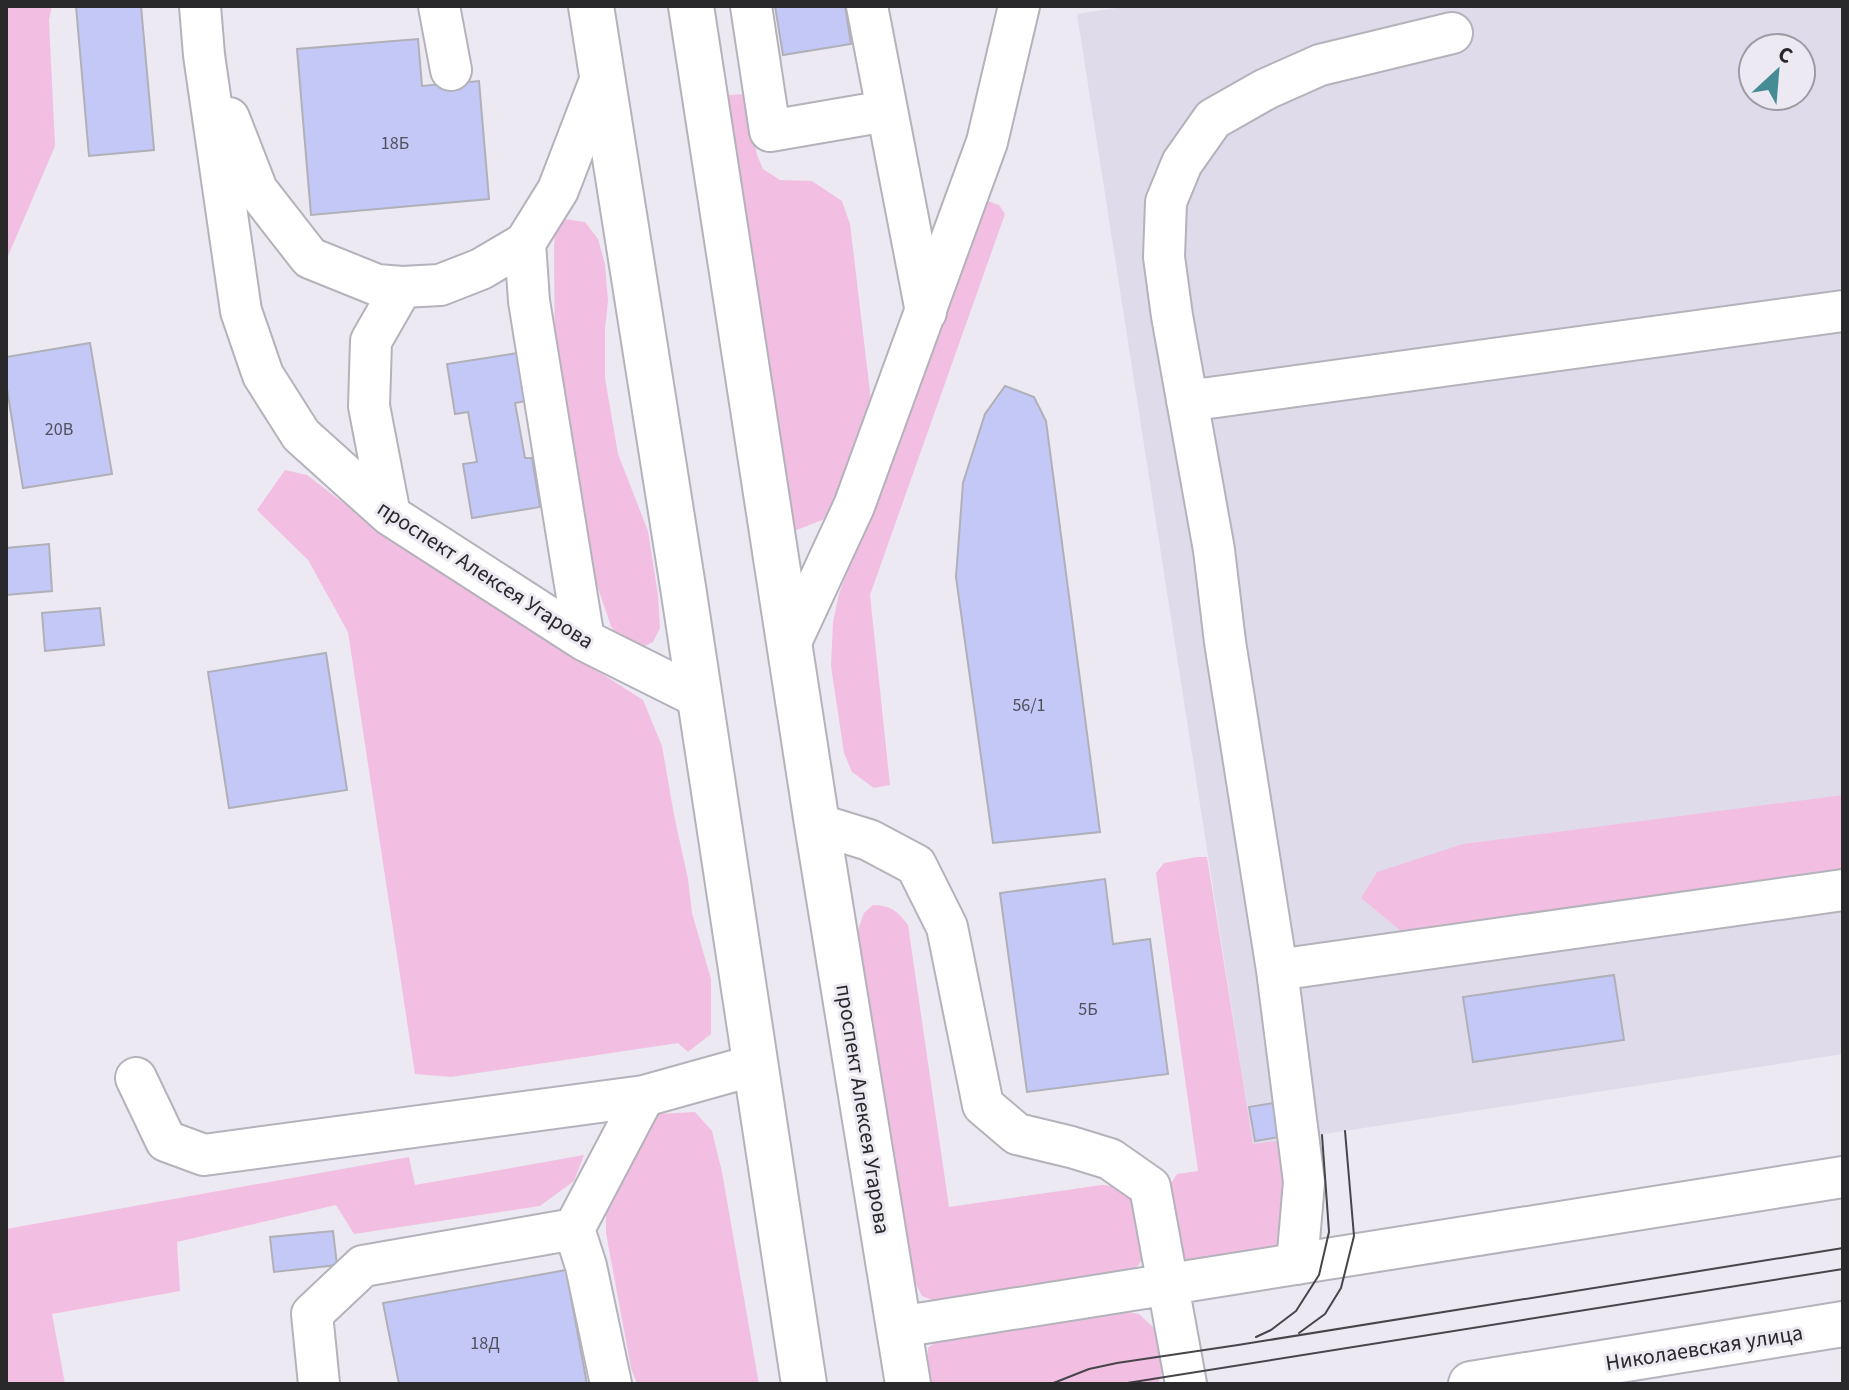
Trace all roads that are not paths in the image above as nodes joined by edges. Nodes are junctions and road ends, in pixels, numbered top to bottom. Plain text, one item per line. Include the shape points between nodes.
1 (200, 6) edge
2 (439, 6) edge
3 (591, 6) edge
4 (691, 6) edge
5 (751, 6) edge
6 (867, 6) edge
7 (1019, 6) edge
8 (1452, 33) dead end
9 (204, 55) junction
10 (451, 70) dead end
11 (601, 78) junction
12 (886, 111) junction
13 (525, 243) junction
14 (402, 287) junction
15 (1843, 311) edge
16 (926, 312) junction
17 (1187, 401) junction
18 (390, 515) junction
19 (584, 640) junction
20 (790, 644) junction
21 (698, 697) junction
22 (817, 824) junction
23 (1843, 890) edge
24 (1277, 970) junction
25 (755, 1065) junction
26 (136, 1078) dead end
27 (644, 1096) junction
28 (1843, 1177) edge
29 (574, 1229) junction
30 (1297, 1264) junction
31 (1168, 1284) junction
32 (1843, 1324) edge
33 (899, 1327) junction
34 (319, 1384) edge
35 (611, 1384) edge
36 (804, 1384) edge
37 (908, 1384) edge
38 (1186, 1384) edge
39 (1471, 1384) edge

1 - 9 street, проспект Алексея Угарова
2 - 10 street
3 - 11 main road
4 - 20 main road, проспект Алексея Угарова
5 - 12 street via 770,131
6 - 12 street
7 - 16 street via 987,142
8 - 17 street via 1320,65 1213,119 1182,163 1166,202 1164,257
9 - 14 street via 257,190 310,258 377,285
9 - 18 street, проспект Алексея Угарова via 241,311 263,375 301,435
11 - 13 street via 558,190
11 - 21 main road
12 - 16 street
13 - 14 street via 440,285
13 - 19 street via 529,301
14 - 18 street via 371,341 369,406
15 - 17 street
16 - 20 street via 854,506
17 - 24 street
18 - 19 street, проспект Алексея Угарова
19 - 21 street, проспект Алексея Угарова
20 - 22 main road, проспект Алексея Угарова
21 - 25 main road
22 - 31 street via 869,840 916,865 947,927 983,1105 1017,1134 1110,1159 1150,1187
22 - 33 main road, проспект Алексея Угарова
23 - 24 street
24 - 30 street via 1304,1182
25 - 27 street
25 - 36 main road
26 - 27 street via 166,1141 204,1155
27 - 29 street
28 - 30 street
29 - 34 street via 363,1266 312,1314
29 - 35 street
30 - 31 street
31 - 33 street
31 - 38 street
32 - 39 main road, Николаевская улица
33 - 37 main road, проспект Алексея Угарова

